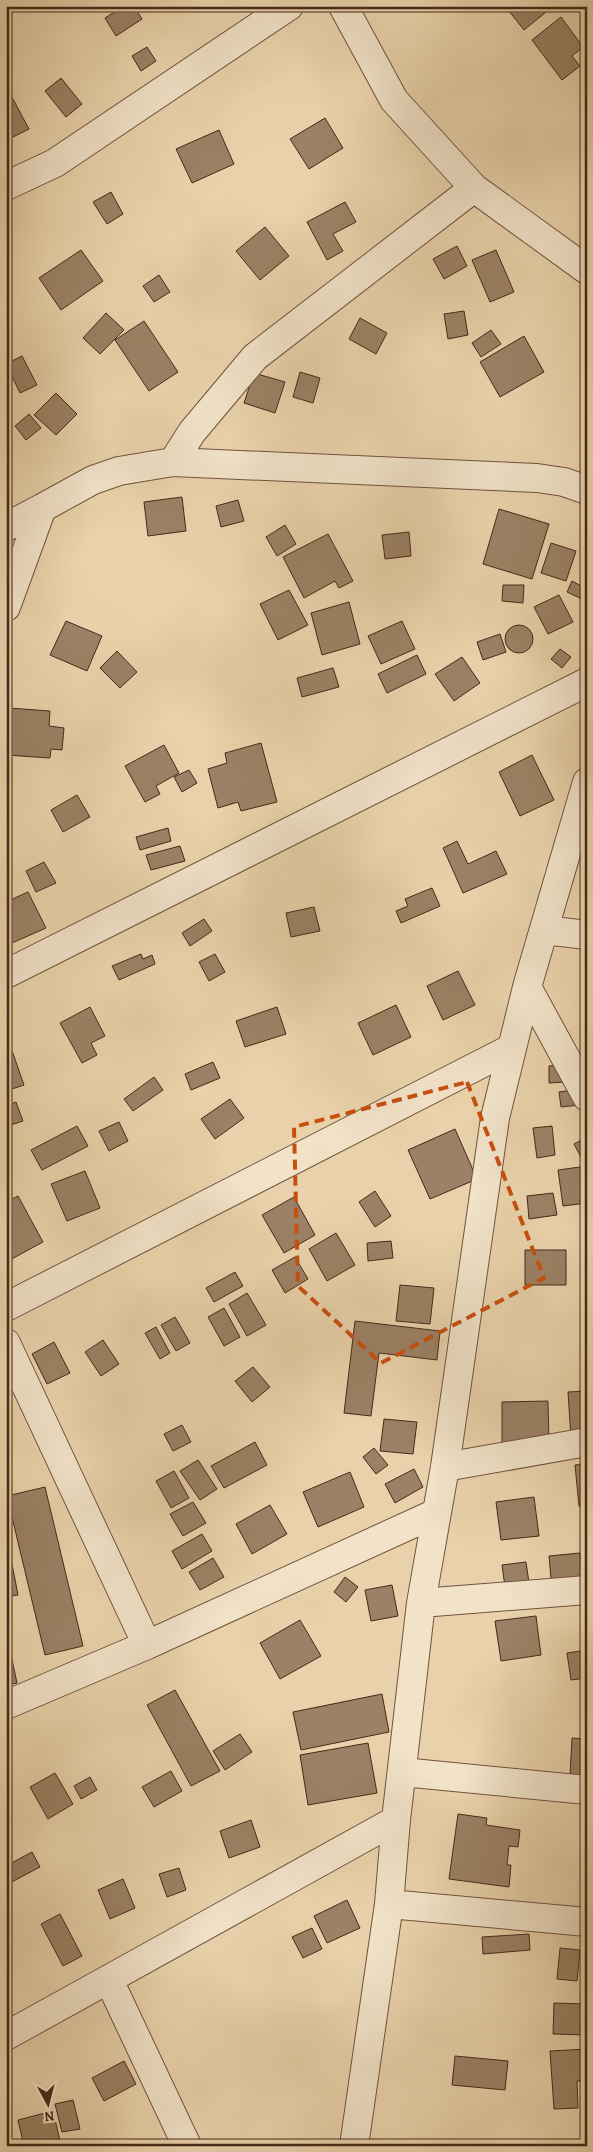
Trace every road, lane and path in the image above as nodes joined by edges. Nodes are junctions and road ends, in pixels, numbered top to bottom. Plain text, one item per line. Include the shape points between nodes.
1 (343, 6) edge
2 (282, 8) edge
3 (6, 186) edge
4 (474, 188) junction
5 (587, 270) edge
6 (173, 462) junction
7 (587, 490) edge
8 (42, 508) junction
9 (6, 527) edge
10 (6, 607) edge
11 (587, 682) edge
12 (587, 782) edge
13 (544, 930) junction
14 (587, 935) edge
15 (6, 974) edge
16 (526, 987) junction
17 (512, 1048) junction
18 (587, 1097) edge
19 (6, 1307) edge
20 (6, 1343) edge
21 (587, 1442) edge
22 (445, 1468) junction
23 (436, 1513) junction
24 (587, 1590) edge
25 (421, 1603) junction
26 (147, 1645) junction
27 (6, 1705) edge
28 (402, 1772) junction
29 (587, 1790) edge
30 (396, 1820) junction
31 (389, 1904) junction
32 (587, 1922) edge
33 (108, 1980) junction
34 (6, 2036) edge
35 (187, 2146) edge
36 (354, 2146) edge

1 - 4 street via 394,100
2 - 3 street via 55,163
4 - 5 street
4 - 6 street via 255,357 192,432
6 - 7 street via 537,478
6 - 8 street via 119,471 93,480
8 - 9 street
8 - 10 street
11 - 15 street
12 - 13 street
13 - 14 street
13 - 16 street
16 - 17 street
16 - 18 street
17 - 19 street
17 - 22 street via 496,1118
20 - 26 street
21 - 22 street
22 - 23 street
23 - 25 street
23 - 26 street
24 - 25 street
25 - 28 street
26 - 27 street
28 - 29 street
28 - 30 street
30 - 31 street
30 - 33 street
31 - 32 street
31 - 36 street
33 - 34 street
33 - 35 street

